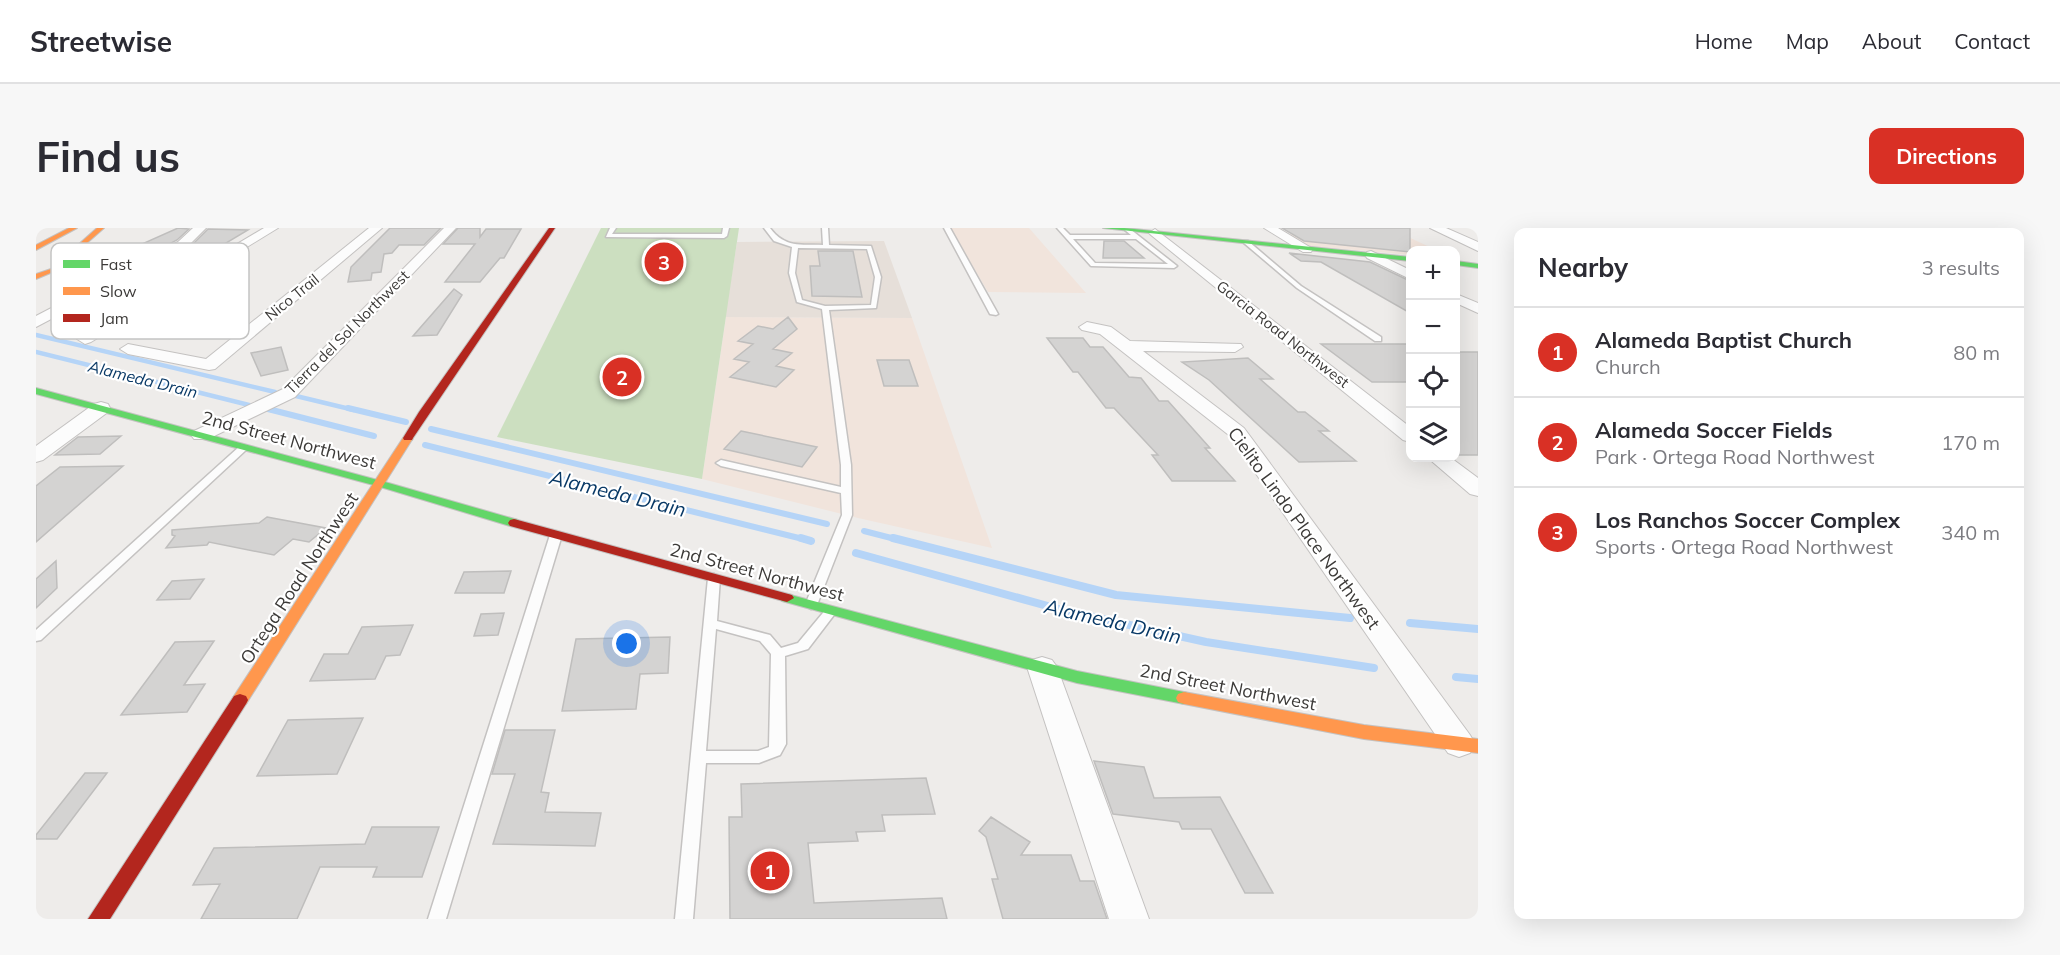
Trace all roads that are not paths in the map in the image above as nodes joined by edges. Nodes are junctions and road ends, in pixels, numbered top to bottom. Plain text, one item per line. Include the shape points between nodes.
1 (74, 228) edge
2 (102, 228) edge
3 (200, 228) edge
4 (272, 228) edge
5 (376, 228) edge
6 (450, 228) edge
7 (552, 228) edge
8 (613, 228) edge
9 (726, 228) edge
10 (767, 228) edge
11 (825, 228) edge
12 (947, 228) edge
13 (1060, 228) edge
14 (1106, 228) edge
15 (1270, 228) edge
16 (1436, 228) edge
17 (1155, 233) junction
18 (1133, 234) junction
19 (1067, 237) junction
20 (1246, 242) junction
21 (84, 243) edge
22 (184, 243) edge
23 (247, 243) edge
24 (795, 246) junction
25 (826, 247) junction
26 (1478, 247) edge
27 (36, 248) edge
28 (1306, 249) junction
29 (1371, 255) junction
30 (1406, 259) edge
31 (1460, 264) edge
32 (1478, 266) edge
33 (51, 271) edge
34 (1406, 273) edge
35 (36, 277) edge
36 (1459, 300) edge
37 (825, 308) junction
38 (1478, 309) edge
39 (51, 314) edge
40 (994, 314) dead end
41 (36, 322) edge
42 (1087, 327) dead end
43 (249, 332) edge
44 (241, 339) edge
45 (1378, 339) dead end
46 (1128, 346) junction
47 (1235, 347) dead end
48 (128, 349) dead end
49 (36, 391) edge
50 (101, 408) junction
51 (1406, 433) edge
52 (201, 435) junction
53 (243, 447) junction
54 (36, 456) edge
55 (1443, 462) edge
56 (721, 463) dead end
57 (381, 484) junction
58 (1478, 489) edge
59 (846, 491) junction
60 (556, 535) junction
61 (714, 578) junction
62 (811, 605) junction
63 (831, 611) junction
64 (710, 623) junction
65 (36, 637) edge
66 (778, 653) junction
67 (1042, 667) junction
68 (1469, 745) edge
69 (698, 757) junction
70 (98, 919) edge
71 (437, 919) edge
72 (684, 919) edge
73 (1129, 919) edge

1 - 27 main road
2 - 21 main road
3 - 22 street
4 - 23 street
5 - 43 street, Nico Trail
6 - 52 street, Tierra del Sol Northwest via 289,393
7 - 57 main road, Ortega Road Northwest via 430,403
8 - 9 lane via 608,236 724,236
10 - 24 lane via 776,240
11 - 25 lane
12 - 40 lane
13 - 19 lane
14 - 18 main road
15 - 28 street
16 - 26 street
17 - 18 main road
17 - 20 main road
17 - 51 street, Garcia Road Northwest
18 - 19 lane
18 - 19 lane via 1174,266 1093,265
20 - 28 main road
20 - 45 lane via 1299,287
24 - 25 lane
24 - 37 lane via 792,273 799,301
25 - 37 lane via 869,247 878,277 874,307
28 - 29 main road
29 - 30 main road
29 - 34 street
31 - 32 main road
33 - 35 main road
36 - 38 street
37 - 59 lane via 843,433
39 - 41 street
42 - 46 street, Cielito Lindo Place Northwest via 1105,330
44 - 48 street, Nico Trail via 209,365
46 - 47 street
46 - 68 street, Cielito Lindo Place Northwest via 1237,432
49 - 50 main road, 2nd Street Northwest
50 - 52 main road, 2nd Street Northwest
50 - 54 street
52 - 53 main road, 2nd Street Northwest
53 - 57 main road, 2nd Street Northwest
53 - 65 lane
55 - 58 street
56 - 59 lane
57 - 60 main road, 2nd Street Northwest
57 - 70 main road, Ortega Road Northwest
59 - 62 lane via 847,515
60 - 61 main road, 2nd Street Northwest
60 - 71 lane
61 - 62 main road, 2nd Street Northwest
61 - 64 lane
62 - 63 main road, 2nd Street Northwest
63 - 66 lane via 803,645
63 - 67 main road, 2nd Street Northwest
64 - 66 lane via 765,638
64 - 69 lane
66 - 69 lane via 775,751 759,757
67 - 68 main road, 2nd Street Northwest via 1353,730
67 - 73 street
69 - 72 lane

